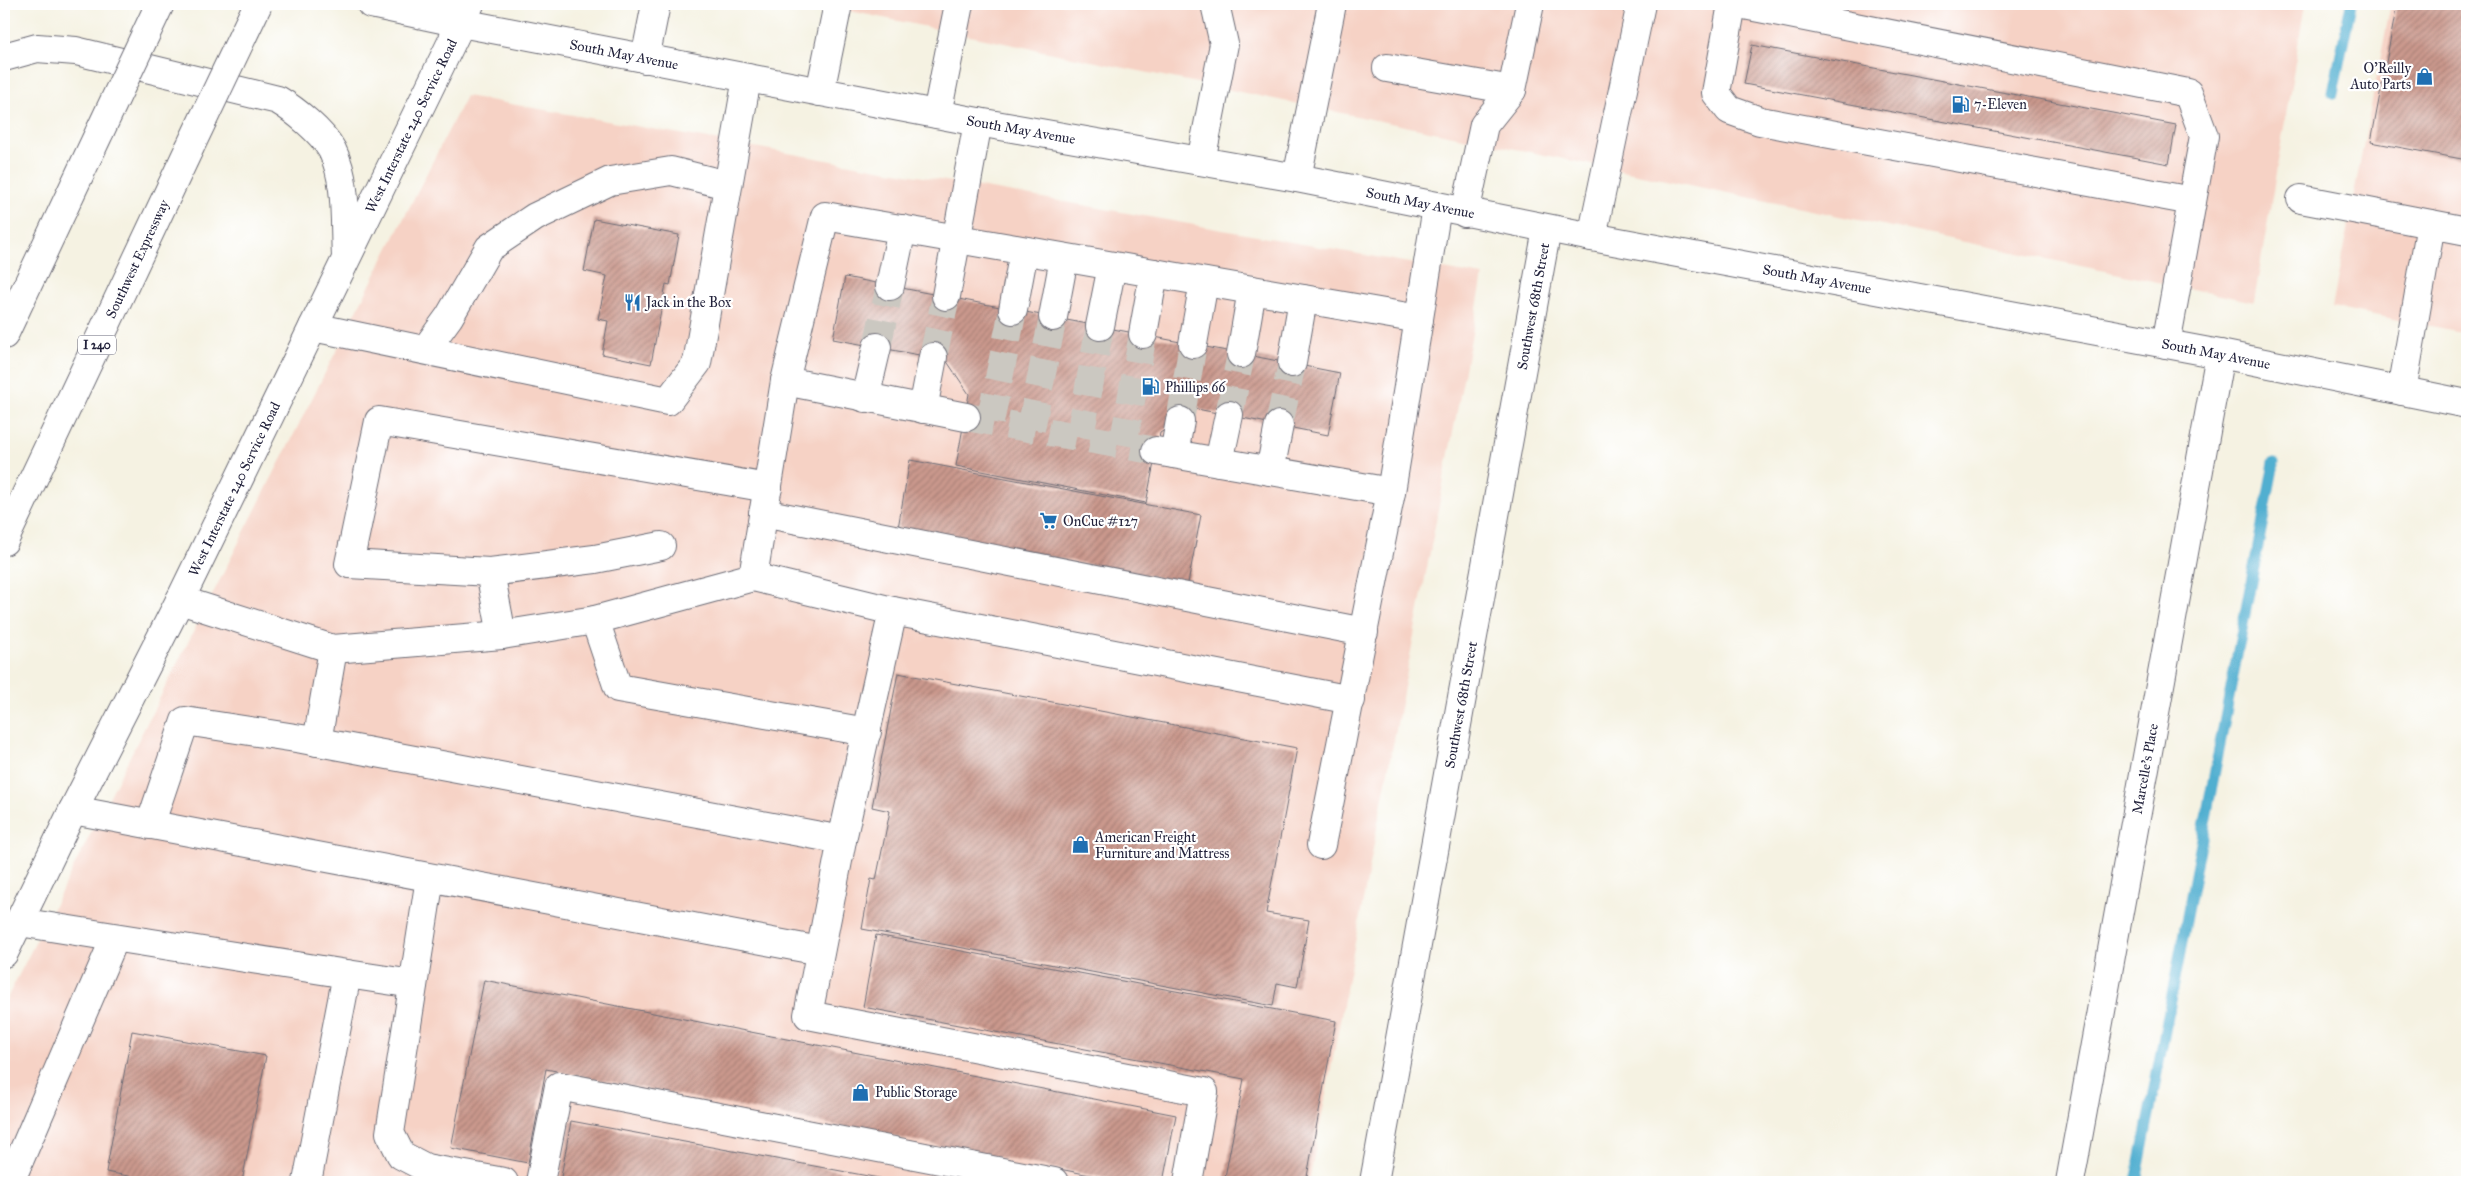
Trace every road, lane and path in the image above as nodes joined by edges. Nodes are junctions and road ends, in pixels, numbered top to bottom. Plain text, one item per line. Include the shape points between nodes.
1 (160, 4) edge
2 (258, 4) edge
3 (371, 4) edge
4 (656, 4) edge
5 (838, 4) edge
6 (959, 4) edge
7 (1215, 4) edge
8 (1332, 4) edge
9 (1530, 4) edge
10 (1642, 4) edge
11 (1732, 4) edge
12 (1739, 4) edge
13 (466, 14) edge
14 (4, 56) edge
15 (646, 59) junction
16 (1387, 68) dead end
17 (747, 78) junction
18 (1512, 90) junction
19 (820, 92) junction
20 (937, 114) junction
21 (978, 122) junction
22 (1201, 161) junction
23 (1297, 178) junction
24 (727, 185) junction
25 (2301, 199) dead end
26 (2192, 202) junction
27 (1437, 207) junction
28 (1465, 213) junction
29 (2431, 224) junction
30 (1547, 228) junction
31 (902, 229) junction
32 (2467, 231) edge
33 (1592, 237) junction
34 (956, 239) junction
35 (1024, 251) junction
36 (346, 258) junction
37 (1064, 258) junction
38 (1112, 266) junction
39 (1154, 273) junction
40 (1204, 282) junction
41 (890, 286) tunnel mouth
42 (1252, 290) junction
43 (946, 296) tunnel mouth
44 (1303, 299) junction
45 (1013, 310) tunnel mouth
46 (1053, 317) tunnel mouth
47 (1419, 319) junction
48 (1100, 326) tunnel mouth
49 (313, 327) junction
50 (1143, 334) tunnel mouth
51 (4, 335) edge
52 (1193, 344) tunnel mouth
53 (2166, 344) junction
54 (877, 347) tunnel mouth
55 (425, 350) junction
56 (1241, 354) tunnel mouth
57 (2220, 354) junction
58 (933, 357) tunnel mouth
59 (1292, 363) tunnel mouth
60 (785, 381) junction
61 (2402, 391) junction
62 (866, 398) junction
63 (2467, 404) edge
64 (923, 409) junction
65 (1228, 415) tunnel mouth
66 (966, 417) tunnel mouth
67 (1180, 421) tunnel mouth
68 (1279, 425) tunnel mouth
69 (1219, 462) junction
70 (1270, 471) junction
71 (1391, 492) junction
72 (766, 500) junction
73 (4, 541) edge
74 (661, 546) dead end
75 (490, 572) junction
76 (753, 577) junction
77 (180, 600) junction
78 (893, 611) junction
79 (594, 620) junction
80 (1364, 632) junction
81 (502, 635) junction
82 (333, 648) junction
83 (1351, 700) junction
84 (866, 732) junction
85 (316, 742) junction
86 (73, 810) junction
87 (150, 825) junction
88 (842, 840) junction
89 (1321, 845) dead end
90 (430, 878) junction
91 (19, 922) junction
92 (115, 938) junction
93 (820, 951) junction
94 (4, 953) edge
95 (347, 974) junction
96 (413, 984) junction
97 (14, 1182) edge
98 (307, 1182) edge
99 (504, 1182) edge
100 (540, 1182) edge
101 (1054, 1182) edge
102 (1188, 1182) edge
103 (1374, 1182) edge
104 (2070, 1182) edge

1 - 51 main road, bridge
2 - 73 main road, Southwest Expressway / I 240, bridge
3 - 13 main road, South May Avenue
4 - 15 main road
5 - 19 main road
6 - 20 main road
7 - 22 main road via 1224,44
8 - 23 main road
9 - 18 main road
10 - 33 main road
11 - 26 main road via 1716,93 1729,110 1760,121
12 - 26 main road via 2188,93 2204,136
13 - 15 main road, South May Avenue
13 - 36 main road, West Interstate 240 Service Road
14 - 36 main road via 37,48 76,51 278,100 299,112 331,149 342,183
15 - 17 main road, South May Avenue
16 - 18 main road
17 - 19 main road, South May Avenue
17 - 24 main road
18 - 28 main road via 1484,126
19 - 20 main road, South May Avenue
20 - 21 main road, South May Avenue
21 - 22 main road, South May Avenue
21 - 34 main road
22 - 23 main road, South May Avenue
23 - 27 main road, South May Avenue
24 - 55 main road via 671,171 610,181 536,217 489,248 449,317
24 - 55 main road via 697,363 668,401
25 - 29 main road
26 - 53 main road
27 - 28 main road, South May Avenue
27 - 47 main road
28 - 30 main road, South May Avenue
29 - 32 main road
29 - 61 main road
30 - 33 main road, South May Avenue
30 - 103 main road, Southwest 68th Street
31 - 34 main road
31 - 41 main road
31 - 60 main road via 825,216
33 - 53 main road, South May Avenue
34 - 35 main road
34 - 43 main road
35 - 37 main road
35 - 45 main road
36 - 49 main road, West Interstate 240 Service Road
37 - 38 main road
37 - 46 main road
38 - 39 main road
38 - 48 main road
39 - 40 main road
39 - 50 main road
40 - 42 main road
40 - 52 main road
42 - 44 main road
42 - 56 main road
44 - 47 main road
44 - 59 main road
47 - 71 main road
49 - 55 main road
49 - 77 main road, West Interstate 240 Service Road
53 - 57 main road, South May Avenue
54 - 62 main road
57 - 61 main road, South May Avenue
57 - 104 main road, Marcelle's Place
58 - 64 main road
60 - 62 main road
60 - 72 main road
61 - 63 main road, South May Avenue
62 - 64 main road
64 - 66 main road
65 - 69 main road
67 - 69 main road via 1165,453
68 - 70 main road
69 - 70 main road
70 - 71 main road
71 - 80 main road
72 - 75 main road via 379,421 348,564
72 - 76 main road
72 - 80 main road
74 - 75 main road via 594,559
75 - 81 main road
76 - 78 main road
76 - 79 main road
77 - 82 main road
77 - 86 main road, West Interstate 240 Service Road
78 - 83 main road
78 - 84 main road
79 - 81 main road
79 - 84 main road via 618,688
80 - 83 main road
81 - 82 main road
82 - 85 main road
83 - 89 main road
84 - 88 main road
85 - 87 main road via 185,721
85 - 88 main road
86 - 87 main road
86 - 91 main road, West Interstate 240 Service Road
87 - 90 main road
88 - 93 main road
90 - 93 main road
90 - 96 main road
91 - 92 main road
91 - 94 main road, West Interstate 240 Service Road
92 - 95 main road
92 - 97 main road via 10,1182
93 - 102 main road via 808,1015 1204,1092
95 - 96 main road
95 - 98 main road
96 - 99 main road via 390,1133 401,1155 426,1168
100 - 101 main road via 559,1086

